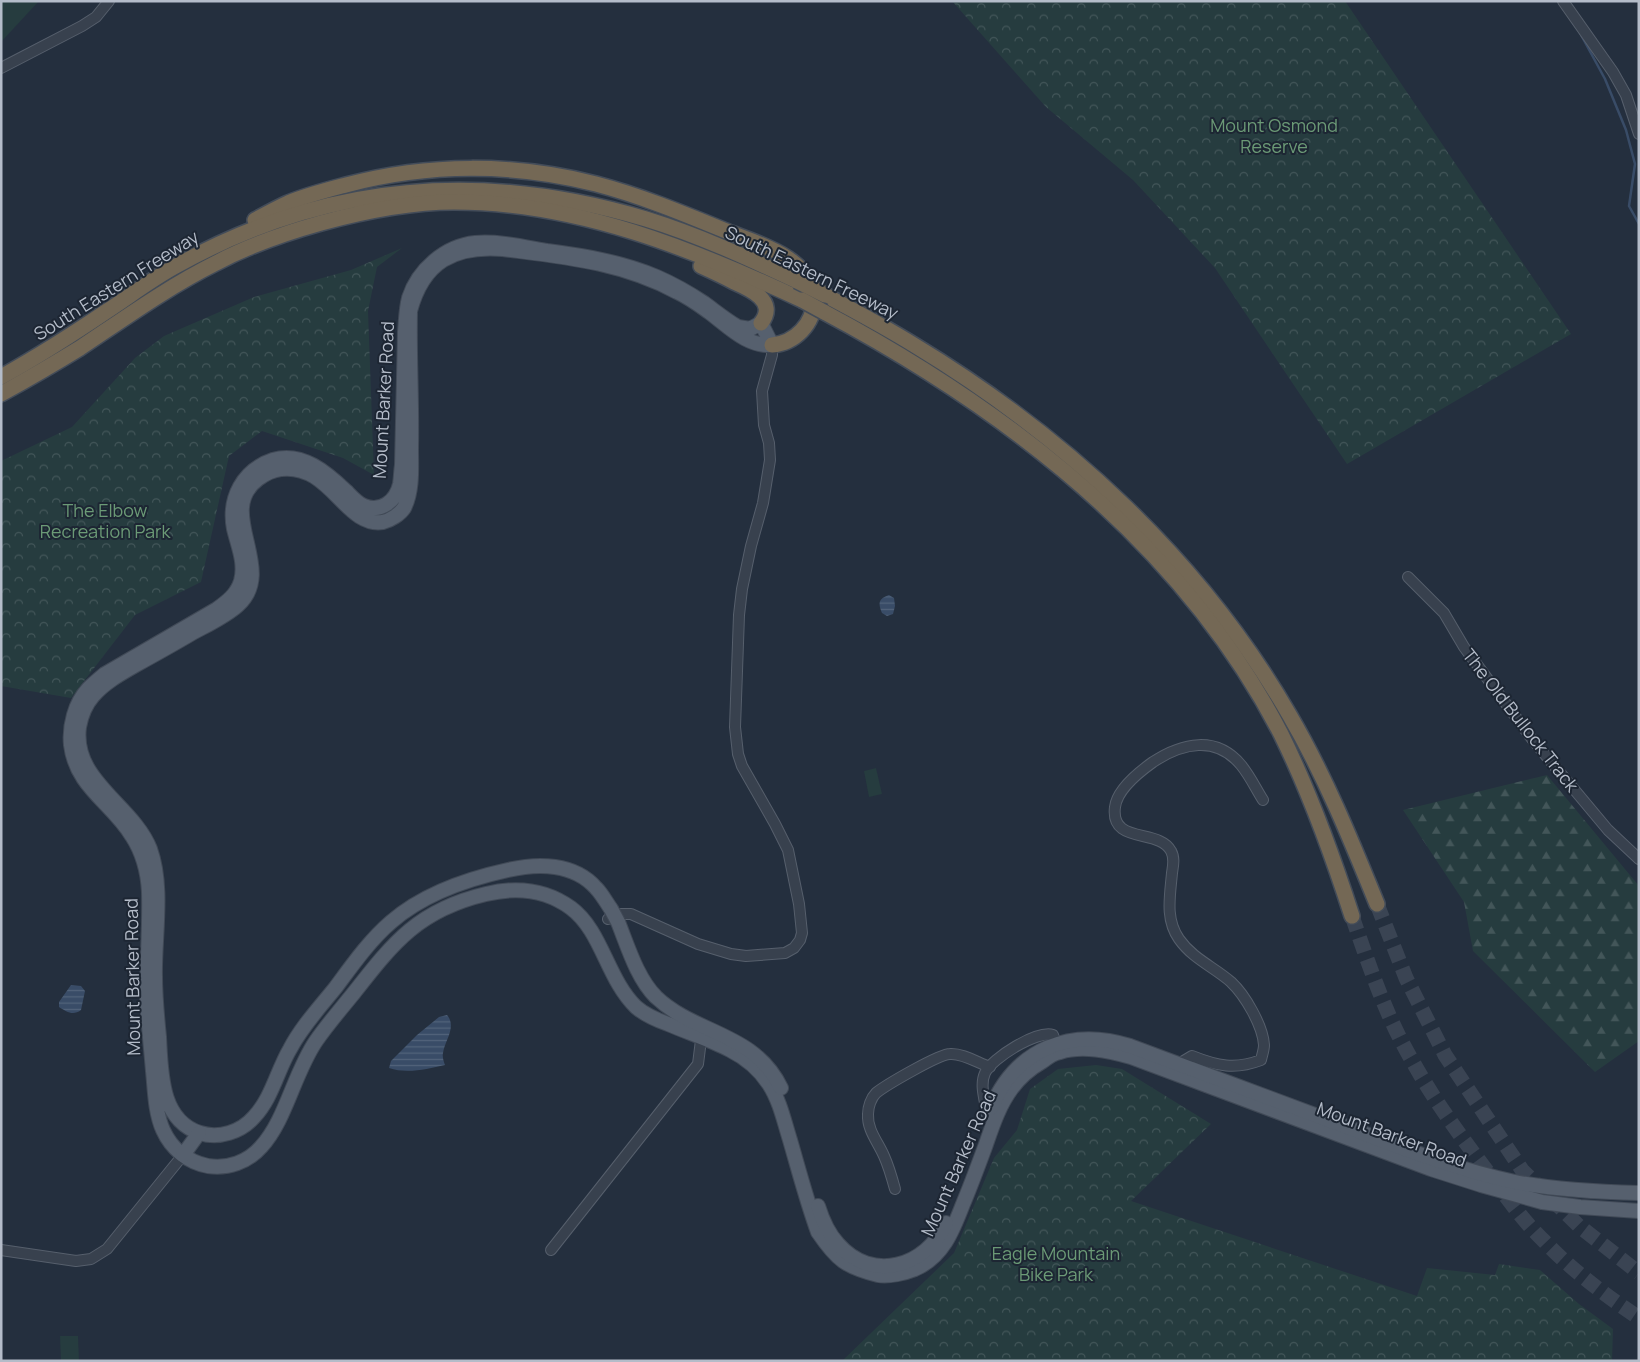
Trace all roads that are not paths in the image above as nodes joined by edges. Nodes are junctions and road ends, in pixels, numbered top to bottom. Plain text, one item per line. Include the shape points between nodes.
1 (109, 1) edge
2 (1563, 1) edge
3 (1, 68) edge
4 (1639, 134) edge
5 (454, 202) junction
6 (174, 267) junction
7 (761, 323) junction
8 (772, 348) junction
9 (1, 377) edge
10 (1, 394) edge
11 (1408, 577) dead end
12 (1263, 800) dead end
13 (1639, 860) edge
14 (1377, 904) tunnel mouth
15 (1352, 916) tunnel mouth
16 (612, 917) junction
17 (702, 1032) junction
18 (1058, 1048) junction
19 (990, 1067) junction
20 (1177, 1069) junction
21 (987, 1115) junction
22 (180, 1121) junction
23 (199, 1133) junction
24 (183, 1156) junction
25 (1514, 1188) junction
26 (895, 1189) dead end
27 (1639, 1193) edge
28 (1639, 1211) edge
29 (1, 1250) edge
30 (551, 1250) dead end

1 - 3 street via 96,17 82,26
2 - 4 street via 1626,95
5 - 7 highway via 599,229 670,253 756,294 766,307
5 - 10 highway, South Eastern Freeway via 373,210 256,244 182,280 80,348
5 - 15 highway, South Eastern Freeway, bridge via 535,209 613,225 729,267 802,300 916,364 1011,429 1106,507 1168,572 1229,649 1260,697 1298,769 1329,845
6 - 8 highway via 217,236 290,202 336,187 434,169 529,172 598,185 654,203 792,260 808,280 813,292 813,309 798,334
6 - 9 highway, South Eastern Freeway
6 - 14 highway, South Eastern Freeway, bridge via 247,231 326,206 406,192 488,190 568,199 647,219 722,247 825,295 914,345 1016,413 1098,480 1168,550 1226,619 1289,714 1331,794
7 - 8 main road
7 - 24 main road, Mount Barker Road via 750,329 738,327 679,288 613,262 489,243 448,251 437,258 415,284 406,310 402,465 400,484 394,498 387,505 376,508 363,506 321,470 298,460 274,460 253,471 244,479 234,500 234,527 243,569 237,591 231,599 105,674 88,688 71,726 70,741 85,782 131,834 146,869 147,1000 156,1097 163,1130
8 - 16 street via 762,391 770,460 742,589 735,727 742,766 788,850 802,922 800,940 785,952 746,956 698,944 631,914
8 - 22 main road, Mount Barker Road via 744,339 679,292 619,268 503,248 462,250 439,262 430,271 410,311 410,466 408,497 403,510 383,522 370,521 351,509 321,480 297,468 273,470 251,485 243,502 242,522 253,572 243,600 215,621 104,685 89,701 79,729 81,754 87,767 105,792 139,828 151,853 157,888 155,992 162,1080 170,1106
11 - 13 street, The Old Bullock Track via 1444,612 1464,647 1532,739 1608,830
12 - 20 street via 1246,772 1231,756 1208,746 1194,745 1179,748 1142,770 1115,805 1114,818 1120,828 1170,848 1174,861 1169,905 1174,931 1199,960 1239,991 1257,1022 1264,1043 1261,1060 1253,1063 1226,1067 1192,1056
16 - 17 main road, Mount Barker Road via 650,990
16 - 23 main road, Mount Barker Road via 596,887 578,873 556,867 515,868 440,891 394,919 364,950 299,1034 266,1101 250,1122 228,1134
17 - 18 main road, Mount Barker Road via 757,1068 770,1086 780,1106 818,1232 830,1250 856,1269 882,1276 919,1267 943,1248 954,1229 1004,1100 1024,1074
17 - 21 main road, Mount Barker Road via 744,1046 768,1067 788,1102 822,1218 837,1243 861,1261 904,1264 934,1243 950,1213
17 - 24 main road, Mount Barker Road via 652,1018 638,1008 621,990 594,936 574,910 543,894 503,890 454,902 425,918 386,952 315,1042 275,1128 252,1156 235,1164 218,1166 202,1165
17 - 30 street via 698,1064
18 - 19 street via 1053,1035 1040,1035 1013,1048
18 - 20 main road, Mount Barker Road via 1102,1050
18 - 21 main road, Mount Barker Road via 1040,1051 1014,1071 1000,1088
19 - 21 street via 985,1073 983,1088
19 - 26 street via 950,1054 931,1060 876,1094 870,1104 869,1124
20 - 25 main road, Mount Barker Road via 1442,1173
22 - 23 main road, Mount Barker Road
22 - 24 main road via 175,1134
23 - 24 main road
24 - 29 street via 106,1250 91,1259 69,1261
25 - 27 main road, Mount Barker Road
25 - 28 main road, Mount Barker Road via 1542,1202

